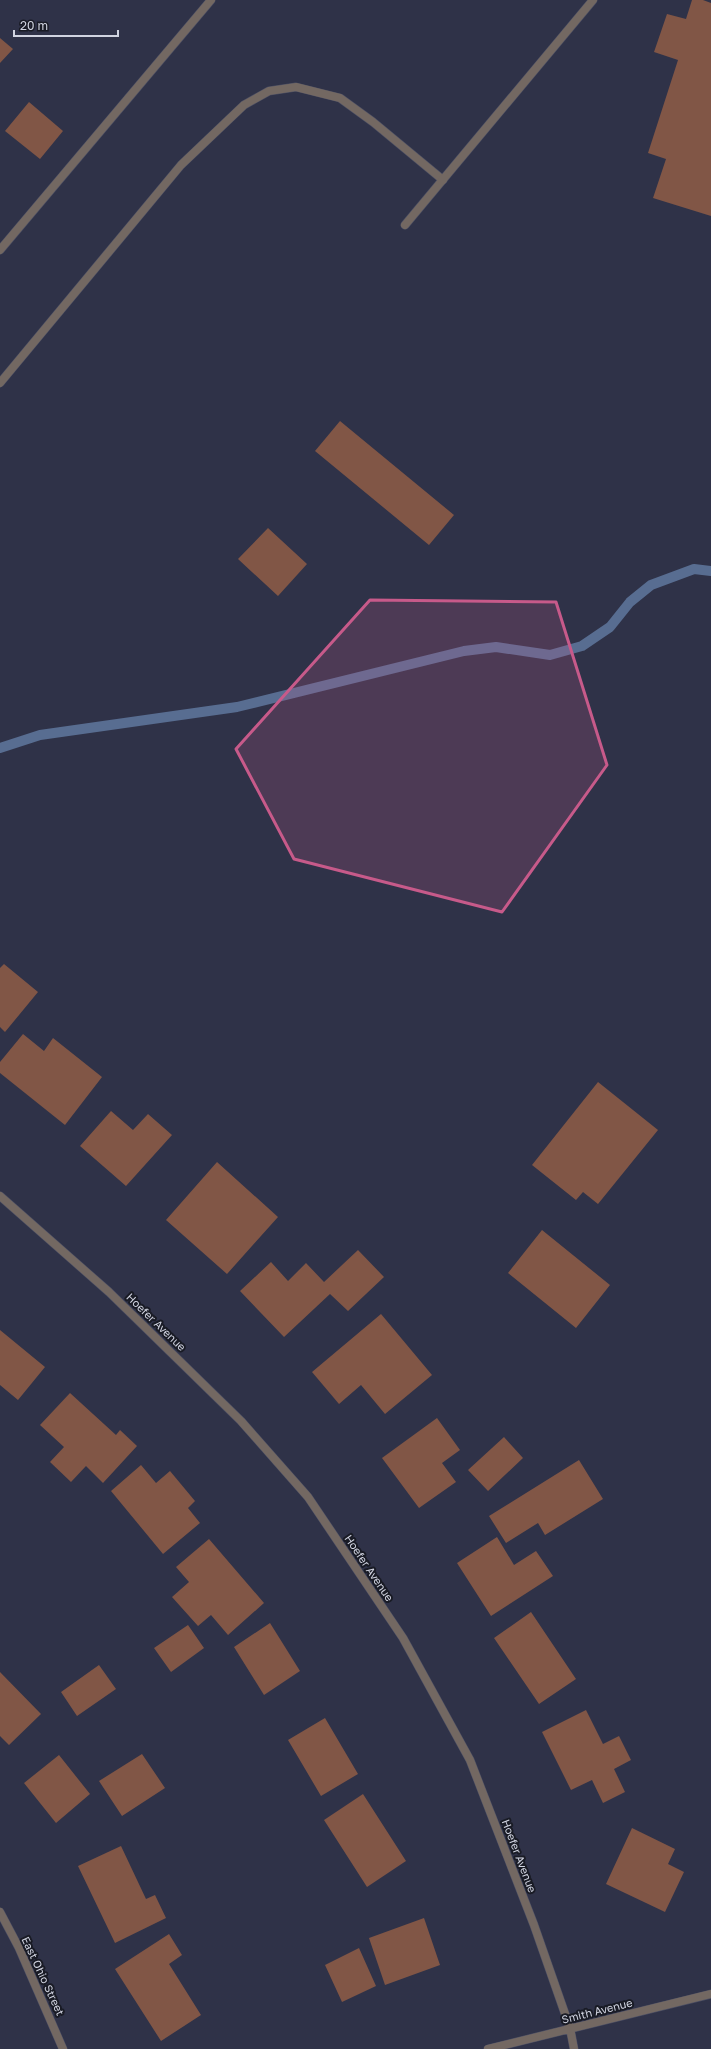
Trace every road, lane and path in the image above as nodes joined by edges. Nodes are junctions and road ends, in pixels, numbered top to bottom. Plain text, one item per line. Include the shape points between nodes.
1 (211, 0) edge
2 (593, 0) edge
3 (443, 180) junction
4 (405, 225) dead end
5 (0, 250) edge
6 (0, 383) edge
7 (0, 1196) edge
8 (0, 1912) edge
9 (711, 1994) edge
10 (570, 2028) junction
11 (63, 2049) edge
12 (488, 2049) edge
13 (574, 2049) edge

1 - 5 street
2 - 3 street
3 - 4 street
3 - 6 street via 340,98 296,87 269,91 244,105 181,165
7 - 10 street, Hoefer Avenue via 109,1292 241,1421 308,1497 403,1638 470,1760 534,1925
8 - 11 street, East Ohio Street via 19,1948
9 - 10 street, Smith Avenue
10 - 12 street, Smith Avenue
10 - 13 street, Hoefer Avenue

